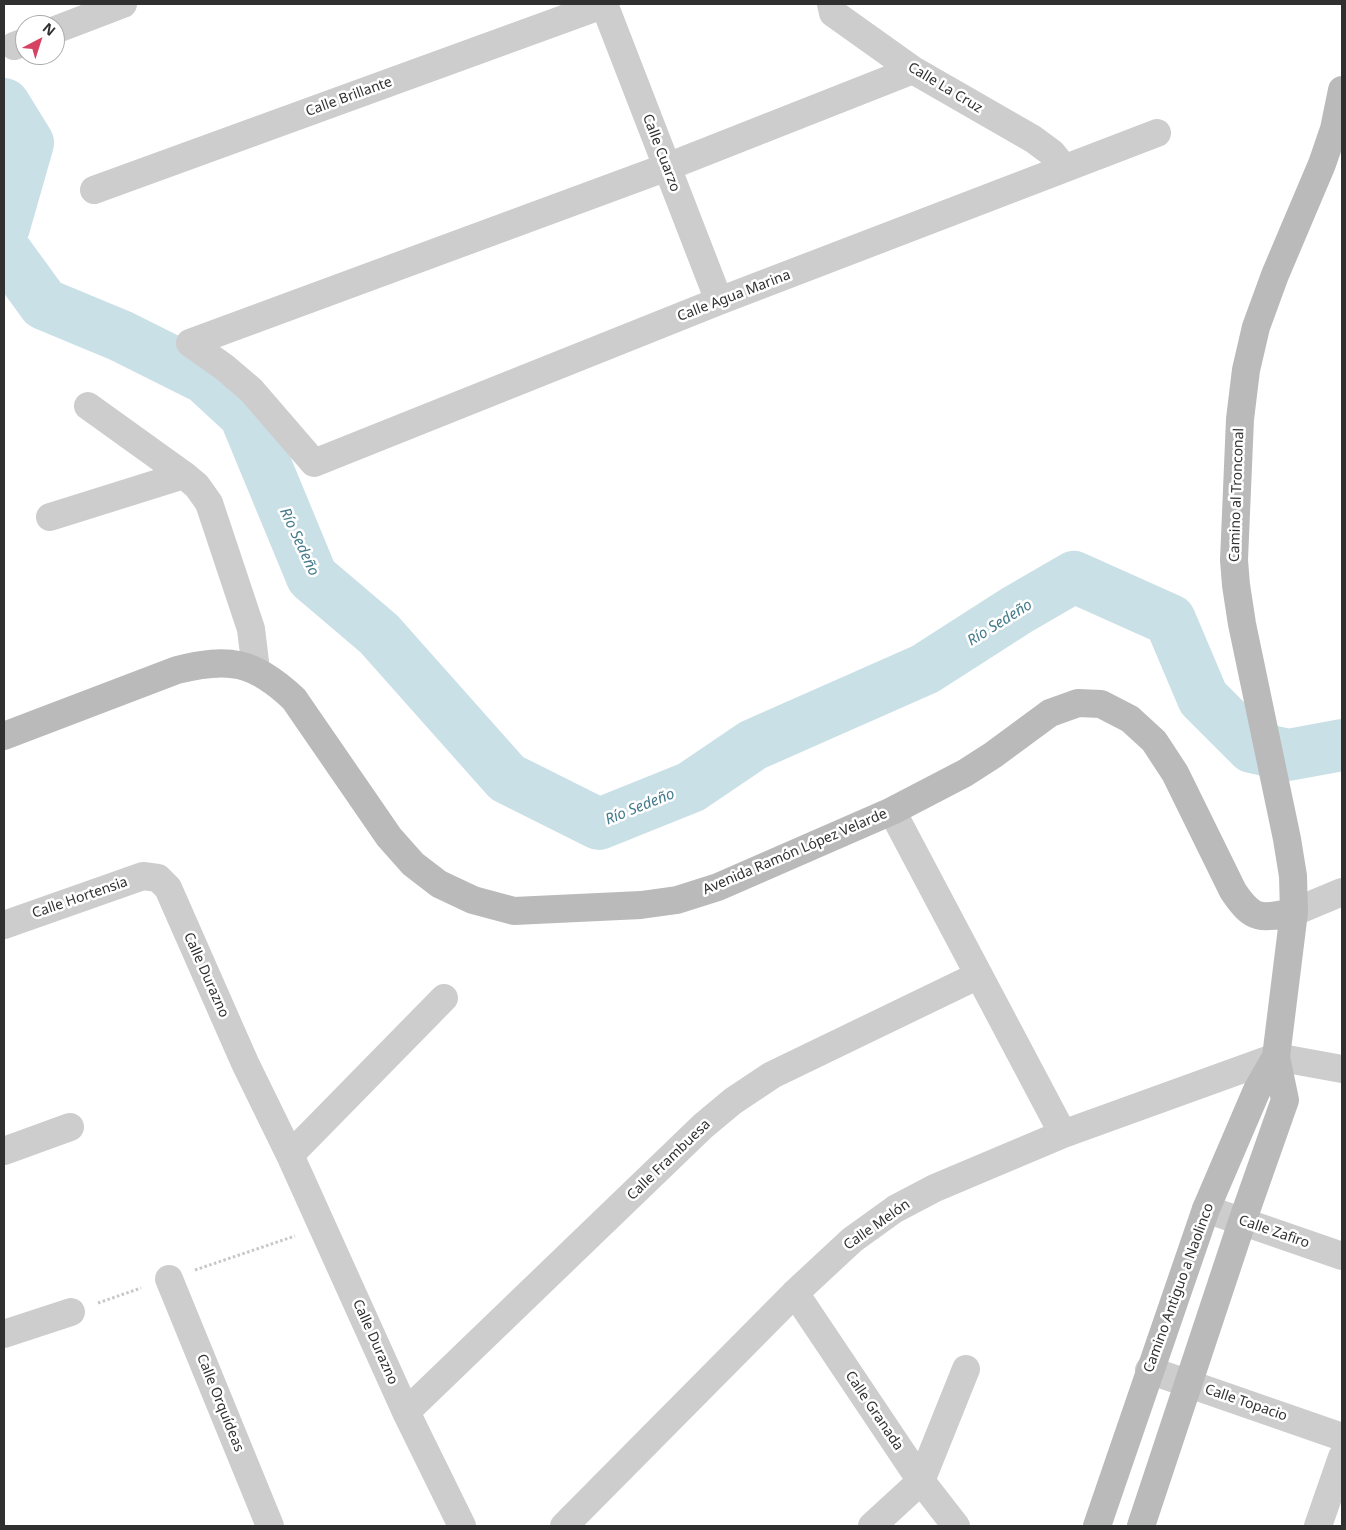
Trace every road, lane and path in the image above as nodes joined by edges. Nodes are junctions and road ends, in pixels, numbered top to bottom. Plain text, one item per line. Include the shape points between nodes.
1 (123, 4) edge
2 (604, 4) edge
3 (831, 4) edge
4 (65, 26) edge
5 (913, 70) junction
6 (1342, 90) edge
7 (1338, 129) edge
8 (1157, 133) dead end
9 (667, 167) junction
10 (1064, 168) junction
11 (94, 190) dead end
12 (719, 301) junction
13 (88, 406) dead end
14 (184, 475) junction
15 (50, 516) dead end
16 (256, 670) junction
17 (4, 736) edge
18 (892, 811) junction
19 (158, 878) joint
20 (1342, 892) edge
21 (1294, 912) junction
22 (4, 925) edge
23 (979, 975) junction
24 (444, 998) dead end
25 (1276, 1057) junction
26 (1342, 1069) edge
27 (70, 1127) dead end
28 (1064, 1134) junction
29 (4, 1151) edge
30 (290, 1155) junction
31 (1206, 1209) junction
32 (1242, 1222) junction
33 (1342, 1256) edge
34 (169, 1279) dead end
35 (795, 1293) junction
36 (71, 1312) dead end
37 (4, 1334) edge
38 (966, 1369) dead end
39 (1150, 1370) junction
40 (1188, 1383) junction
41 (406, 1412) junction
42 (1342, 1437) edge
43 (1342, 1457) edge
44 (921, 1481) junction
45 (270, 1526) edge
46 (462, 1526) edge
47 (564, 1526) edge
48 (872, 1526) edge
49 (956, 1526) edge
50 (1097, 1526) edge
51 (1141, 1526) edge
52 (1318, 1526) edge

1 - 4 street
2 - 9 street, Calle Cuarzo
2 - 11 street, Calle Brillante
3 - 5 street, Calle La Cruz via 833,13
5 - 9 street
5 - 10 street, Calle La Cruz via 1033,139 1052,153
6 - 7 main road, Camino al Tronconal
7 - 21 main road, Camino al Tronconal via 1259,319 1246,370 1240,419 1234,560 1236,585 1287,839
8 - 10 street, Calle Agua Marina
9 - 12 street, Calle Cuarzo
9 - 12 street, Calle Agua Marina via 190,343 251,390 314,463
10 - 12 street, Calle Agua Marina
13 - 14 street
14 - 15 street
14 - 16 street via 209,503 252,629
16 - 17 main road, Avenida Ramón López Velarde via 229,664 203,664 176,670
16 - 18 main road, Avenida Ramón López Velarde via 276,682 294,699 389,837 413,864 439,884 473,900 514,911 641,905 677,900 718,887
18 - 21 main road, Avenida Ramón López Velarde via 965,773 1050,713 1078,703 1102,704 1130,719 1154,741 1175,773 1243,905 1255,915 1268,917
18 - 23 street
19 - 22 street, Calle Hortensia via 143,876
19 - 30 street, Calle Durazno via 168,888 245,1063
20 - 21 street
21 - 25 main road, Camino Antiguo a Naolinco
23 - 28 street
23 - 41 street, Calle Frambuesa via 772,1075 733,1101 703,1126
24 - 30 street
25 - 26 street
25 - 28 street, Calle Melón
25 - 31 main road, Camino Antiguo a Naolinco via 1257,1090
25 - 32 main road, Camino Antiguo a Naolinco via 1285,1100
27 - 29 street
28 - 35 street, Calle Melón via 936,1188 895,1209 852,1240
30 - 41 street, Calle Durazno
31 - 32 street, Calle Zafiro
31 - 39 main road, Camino Antiguo a Naolinco
32 - 33 street, Calle Zafiro
32 - 40 main road, Camino Antiguo a Naolinco
34 - 45 street, Calle Orquídeas
35 - 44 street, Calle Granada
35 - 47 street, Calle Melón
36 - 37 street
38 - 44 street
39 - 40 street, Calle Topacio
39 - 50 main road, Camino Antiguo a Naolinco
40 - 42 street, Calle Topacio
40 - 51 main road, Camino Antiguo a Naolinco
41 - 46 street, Calle Durazno
43 - 52 street
44 - 48 street
44 - 49 street, Calle Granada

